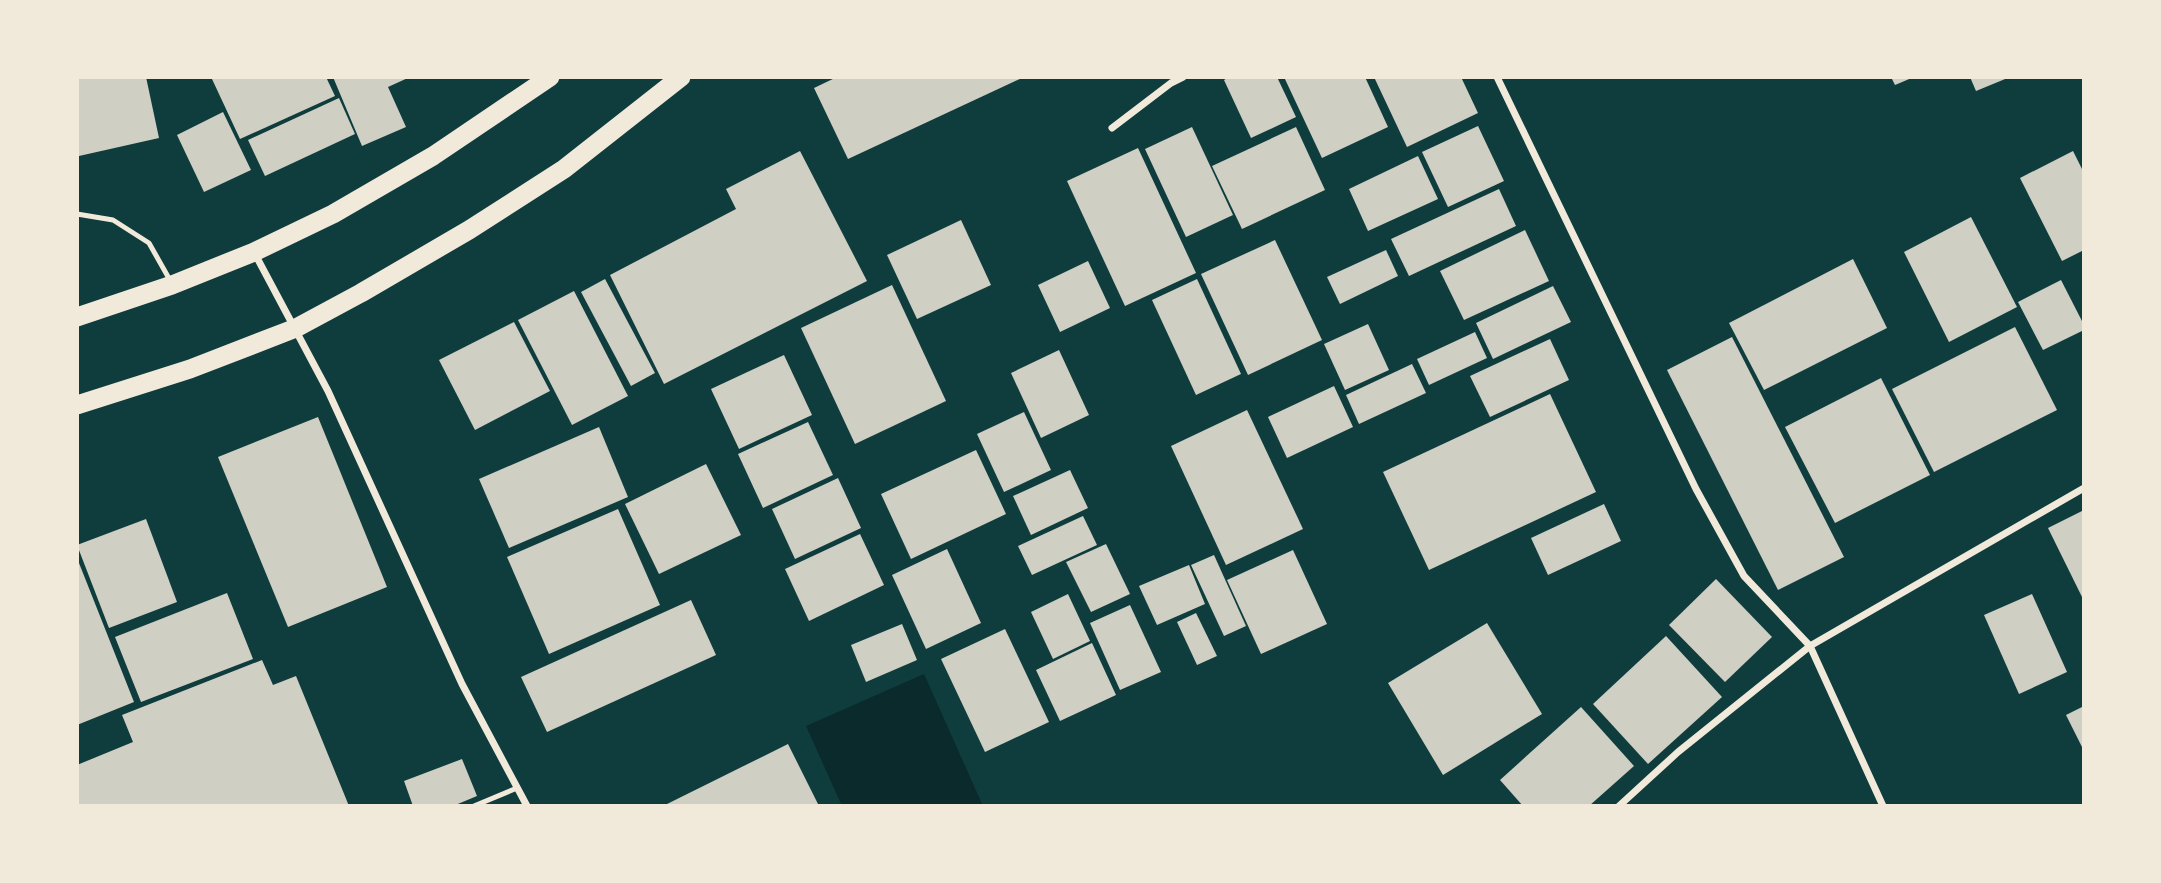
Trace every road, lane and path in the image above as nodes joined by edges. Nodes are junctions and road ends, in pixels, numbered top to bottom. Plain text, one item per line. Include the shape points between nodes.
1 (550, 77) edge
2 (681, 77) edge
3 (1183, 77) edge
4 (1497, 77) edge
5 (1112, 128) dead end
6 (77, 214) edge
7 (254, 252) junction
8 (172, 285) junction
9 (77, 317) edge
10 (296, 328) junction
11 (77, 405) edge
12 (2084, 488) edge
13 (1810, 646) junction
14 (517, 788) junction
15 (474, 806) edge
16 (527, 806) edge
17 (1619, 806) edge
18 (1883, 806) edge

1 - 7 highway via 433,156 333,214
2 - 10 highway via 564,169 433,251
3 - 5 street
4 - 13 street via 1696,489 1744,576
6 - 8 lane via 113,220 149,243
7 - 8 highway
7 - 10 street
8 - 9 highway
10 - 11 highway via 190,369
10 - 14 street via 462,684
12 - 13 street
13 - 17 street via 1678,752
13 - 18 street
14 - 15 lane
14 - 16 street

